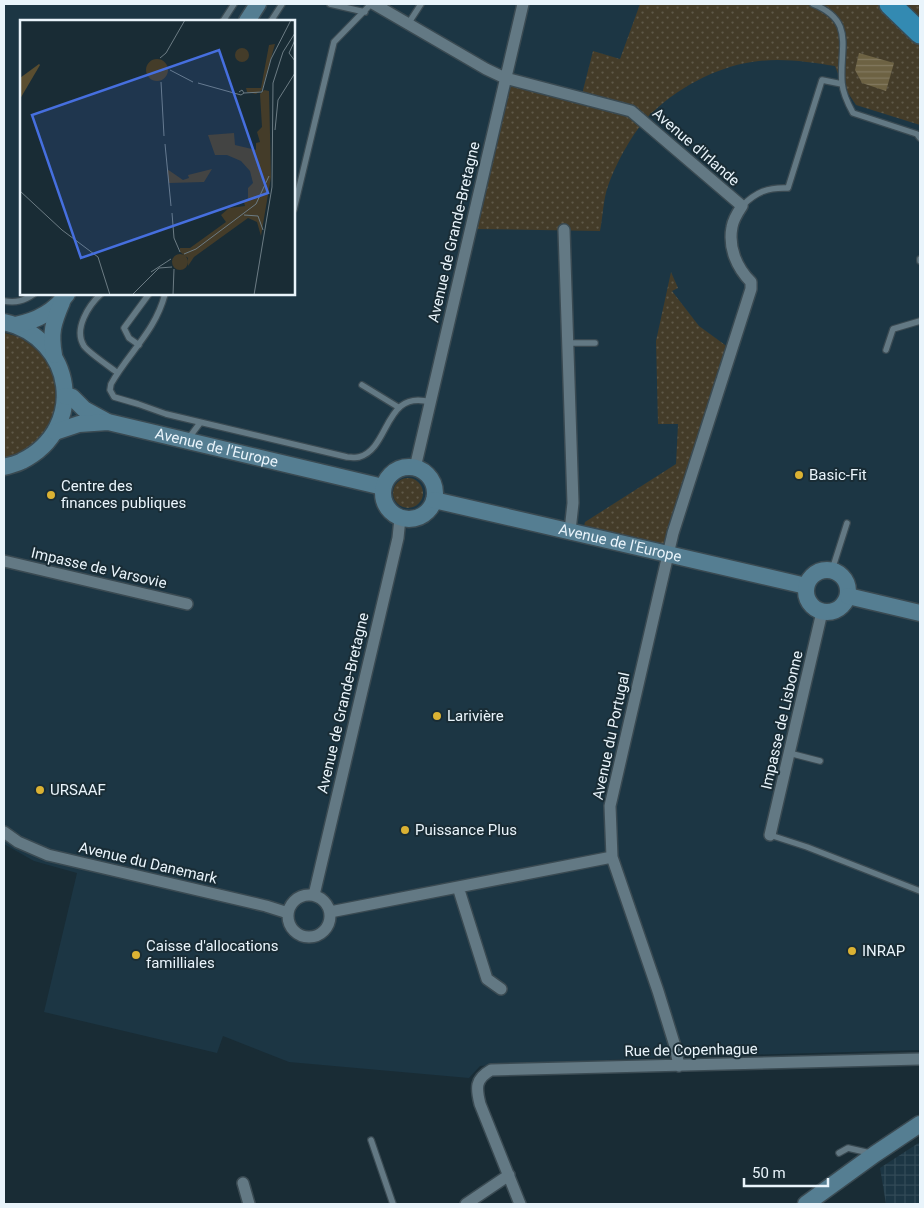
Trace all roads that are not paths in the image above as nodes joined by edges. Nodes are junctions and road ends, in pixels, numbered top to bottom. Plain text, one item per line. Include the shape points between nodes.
1 (234, 4) edge
2 (258, 4) edge
3 (282, 4) edge
4 (330, 4) edge
5 (372, 4) edge
6 (421, 4) edge
7 (523, 4) edge
8 (813, 4) edge
9 (890, 4) edge
10 (364, 12) junction
11 (224, 20) edge
12 (248, 20) edge
13 (272, 20) edge
14 (408, 24) junction
15 (920, 33) edge
16 (505, 78) junction
17 (842, 84) junction
18 (920, 138) edge
19 (295, 205) edge
20 (742, 206) junction
21 (564, 230) dead end
22 (32, 295) edge
23 (101, 295) edge
24 (148, 295) edge
25 (165, 295) edge
26 (66, 296) edge
27 (4, 302) edge
28 (920, 321) edge
29 (9, 324) edge
30 (568, 343) junction
31 (595, 343) dead end
32 (139, 345) junction
33 (886, 350) dead end
34 (54, 355) junction
35 (118, 373) junction
36 (362, 385) dead end
37 (65, 396) junction
38 (425, 401) junction
39 (398, 407) junction
40 (108, 422) junction
41 (200, 423) junction
42 (55, 432) junction
43 (186, 441) junction
44 (4, 467) edge
45 (415, 468) junction
46 (383, 487) junction
47 (434, 500) junction
48 (400, 518) junction
49 (847, 523) dead end
50 (570, 531) junction
51 (667, 554) junction
52 (4, 561) edge
53 (832, 570) junction
54 (806, 586) junction
55 (848, 596) junction
56 (187, 604) dead end
57 (822, 612) junction
58 (920, 613) edge
59 (789, 753) junction
60 (820, 760) dead end
61 (4, 832) edge
62 (770, 835) joint
63 (612, 857) junction
64 (458, 888) junction
65 (920, 891) edge
66 (314, 895) junction
67 (330, 912) junction
68 (288, 913) junction
69 (501, 989) dead end
70 (920, 1059) edge
71 (679, 1066) junction
72 (920, 1124) edge
73 (371, 1140) dead end
74 (839, 1153) dead end
75 (875, 1154) junction
76 (508, 1176) junction
77 (243, 1183) dead end
78 (249, 1204) edge
79 (393, 1204) edge
80 (466, 1204) edge
81 (520, 1204) edge
82 (806, 1204) edge

1 - 11 lane
2 - 12 street
3 - 13 lane
4 - 10 lane
5 - 10 lane
5 - 14 street, Avenue d'Irlande
6 - 14 lane
7 - 16 street, Avenue de Grande-Bretagne
8 - 17 lane via 827,9 842,29
9 - 15 highway
10 - 19 lane via 334,42
14 - 16 street, Avenue d'Irlande
16 - 20 street, Avenue d'Irlande via 631,111
16 - 38 street, Avenue de Grande-Bretagne
17 - 18 lane via 853,112 917,134
17 - 20 lane via 822,80 788,188 766,190
20 - 51 street, Avenue d'Irlande via 732,227 732,252 742,273 751,282 751,289
21 - 30 street
22 - 27 lane
23 - 35 lane via 84,316 82,339 84,346
24 - 32 lane via 124,328 129,338
25 - 32 lane via 160,312
26 - 29 street via 40,318
26 - 34 street via 53,328
28 - 33 lane via 893,330
29 - 34 street via 37,337
30 - 31 lane
30 - 50 street via 573,503
32 - 35 lane
34 - 37 street via 64,382
35 - 41 lane via 111,384 114,397
36 - 39 lane
37 - 40 street, Avenue de l'Europe via 72,397 84,409
37 - 42 street via 64,409
38 - 39 lane
38 - 45 street, Avenue de Grande-Bretagne
39 - 41 lane via 377,443 358,458 319,452
40 - 42 street, Avenue de l'Europe via 79,424
40 - 43 street, Avenue de l'Europe
41 - 43 lane
42 - 44 street via 40,450 21,462
43 - 46 street, Avenue de l'Europe
45 - 46 street via 407,467 392,473
45 - 47 street via 429,476 435,492
46 - 48 street via 384,502
47 - 48 street via 425,514 417,518
47 - 50 street, Avenue de l'Europe
48 - 66 street, Avenue de Grande-Bretagne
49 - 53 lane
50 - 51 street, Avenue de l'Europe
51 - 54 street, Avenue de l'Europe
51 - 63 street, Avenue du Portugal via 610,806
52 - 56 street, Impasse de Varsovie
53 - 54 street via 813,575
53 - 55 street via 847,583
54 - 57 street via 810,606
55 - 57 street via 841,608
55 - 58 street
57 - 59 street, Impasse de Lisbonne
59 - 60 lane
59 - 62 street, Impasse de Lisbonne
61 - 68 street, Avenue du Danemark via 48,855
62 - 65 lane
63 - 64 street
63 - 71 street, Avenue du Portugal via 658,991
64 - 67 street
64 - 69 street via 487,979
66 - 67 street via 324,901
66 - 68 street via 297,899
67 - 68 street via 329,925 325,930 320,935 307,937 295,932
70 - 71 street, Rue de Copenhague
71 - 76 street, Rue de Copenhague via 491,1070 483,1074 477,1092
72 - 75 street
73 - 79 lane
74 - 75 lane via 848,1148
75 - 82 street
76 - 80 street
76 - 81 street
77 - 78 street

